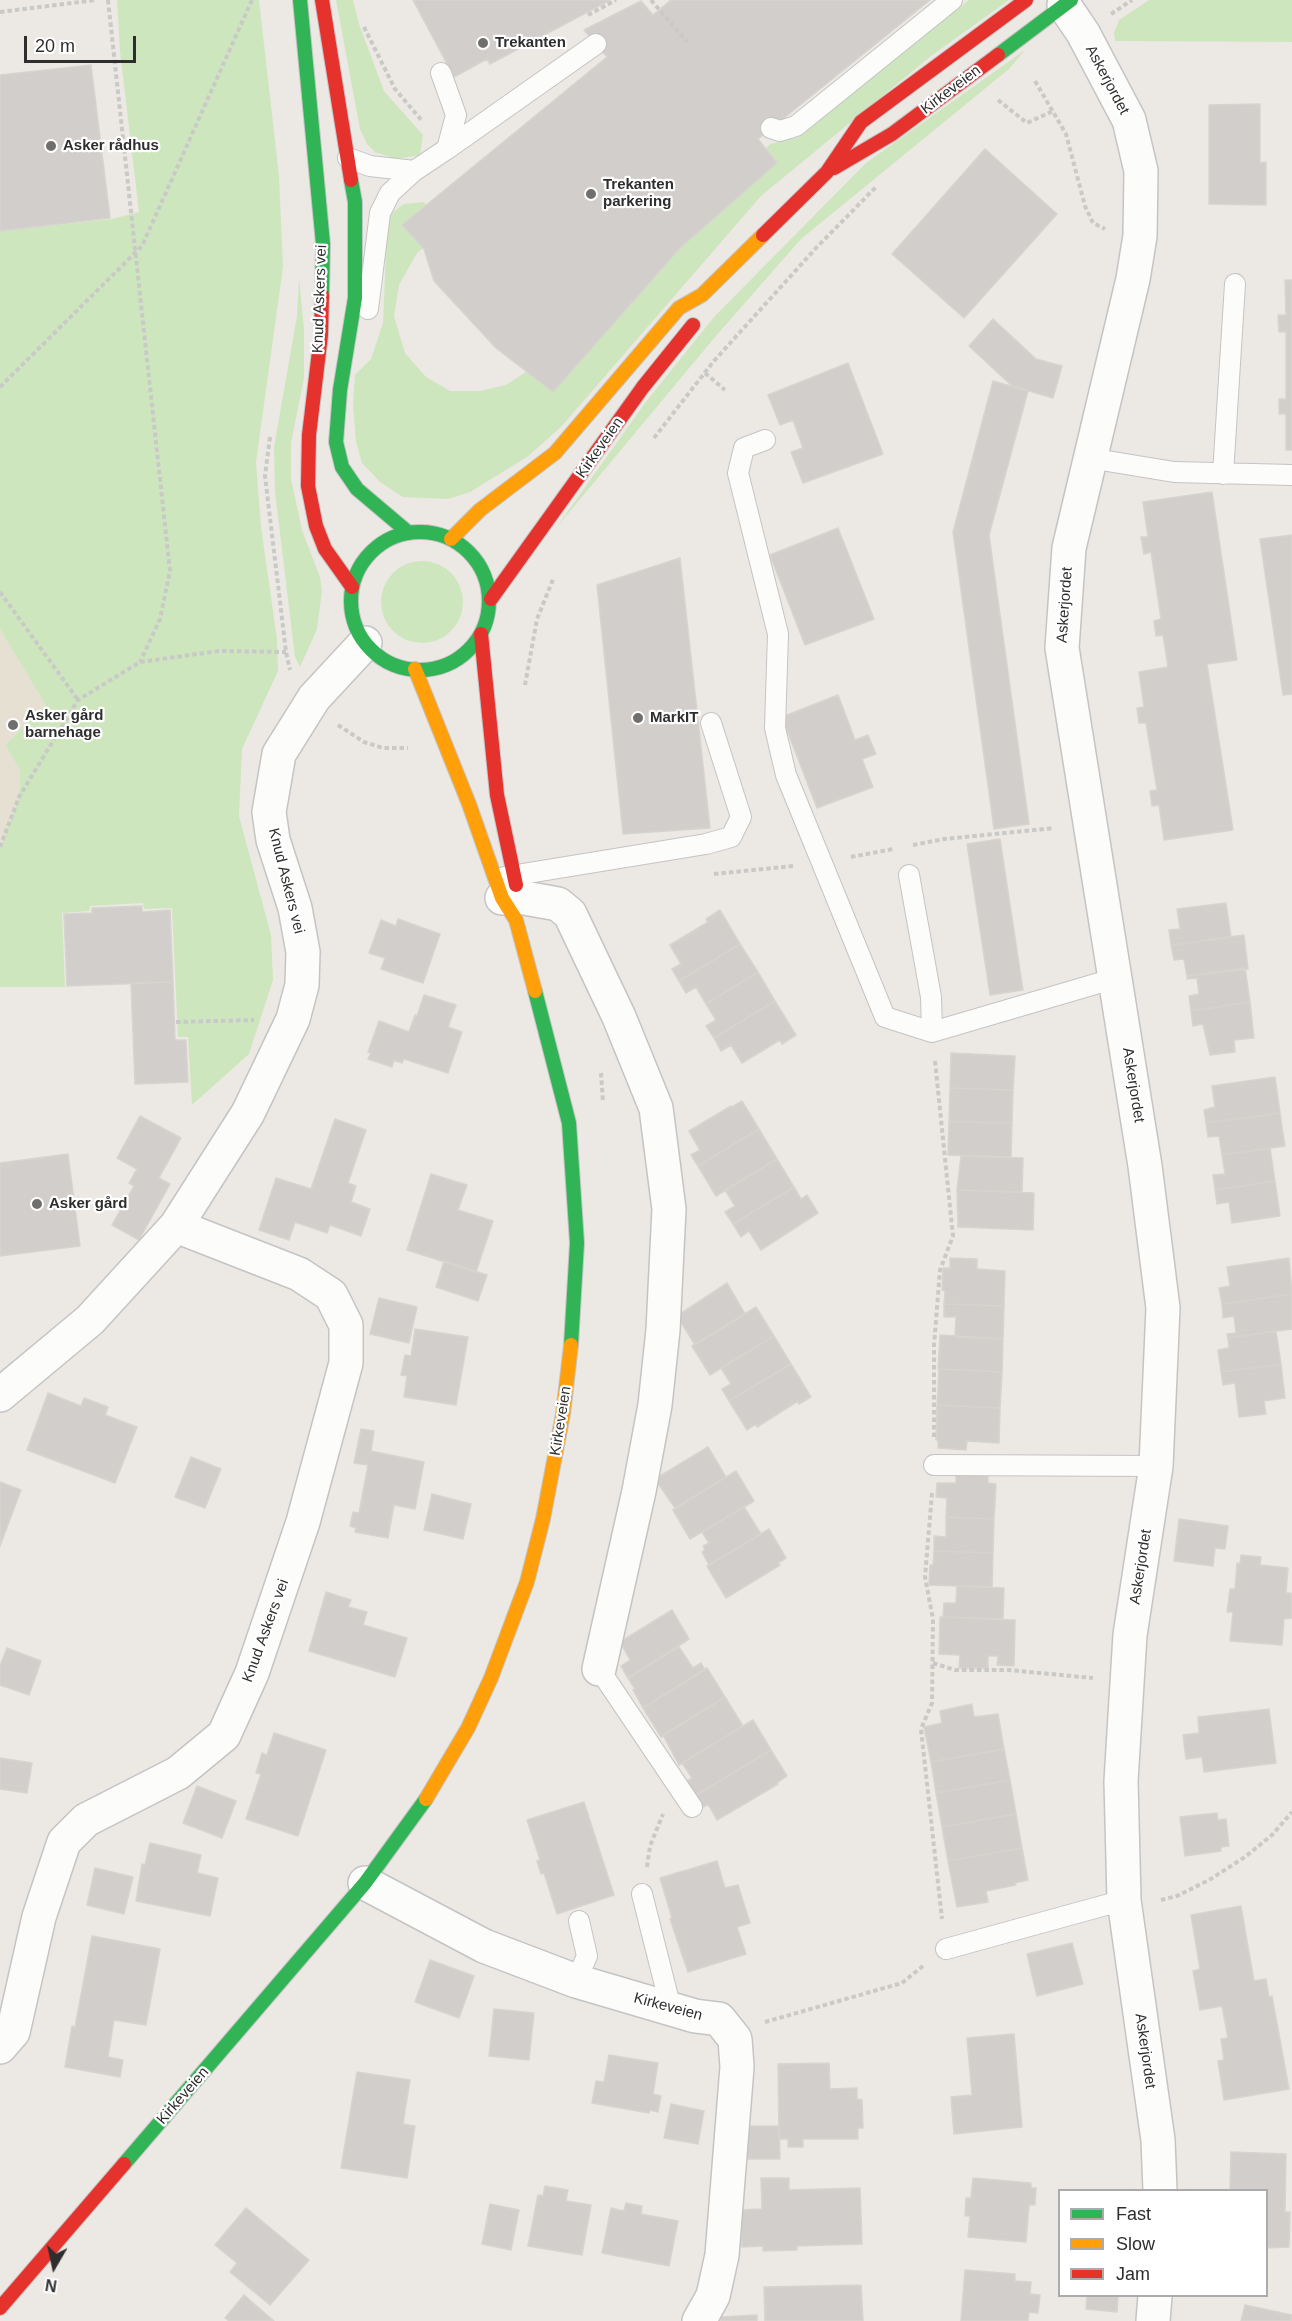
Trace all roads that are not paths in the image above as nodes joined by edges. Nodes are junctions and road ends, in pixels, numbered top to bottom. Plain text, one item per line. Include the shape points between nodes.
1 (300, 0) edge
2 (322, 0) edge
3 (952, 0) edge
4 (1026, 0) edge
5 (1067, 2) edge
6 (596, 44) dead end
7 (441, 73) dead end
8 (771, 128) dead end
9 (447, 149) junction
10 (348, 158) junction
11 (414, 171) junction
12 (827, 172) junction
13 (1235, 284) dead end
14 (702, 295) junction
15 (340, 390) junction
16 (765, 440) dead end
17 (1089, 458) junction
18 (1223, 474) junction
19 (1292, 475) edge
20 (409, 532) junction
21 (451, 539) junction
22 (352, 587) junction
23 (491, 599) junction
24 (481, 634) junction
25 (365, 643) junction
26 (415, 669) junction
27 (711, 723) dead end
28 (909, 875) dead end
29 (509, 894) junction
30 (1116, 978) junction
31 (932, 1032) junction
32 (176, 1226) junction
33 (0, 1395) edge
34 (934, 1465) dead end
35 (1156, 1466) junction
36 (599, 1669) joint
37 (692, 1807) dead end
38 (364, 1883) junction
39 (642, 1894) road end
40 (1124, 1904) junction
41 (579, 1921) dead end
42 (946, 1949) road end
43 (576, 1981) junction
44 (671, 2009) junction
45 (0, 2047) edge
46 (1160, 2189) edge
47 (1155, 2297) edge
48 (0, 2308) edge
49 (699, 2321) edge
50 (1153, 2321) edge

1 - 22 main road, Knud Askers vei via 323,244 321,335 309,435 308,486 325,549
2 - 10 main road, Knud Askers vei
3 - 8 lane via 906,28 796,126 780,131
4 - 12 main road, Kirkeveien via 861,122
5 - 12 main road, Kirkeveien via 892,134
5 - 17 street, Askerjordet via 1129,120 1141,171 1140,236 1133,279
6 - 9 lane
7 - 9 lane via 456,115
9 - 11 lane
10 - 11 lane via 370,166
10 - 15 main road, Knud Askers vei via 355,202 355,298
11 - 15 lane via 390,193 380,213 364,341
12 - 14 main road, Kirkeveien
13 - 18 lane
14 - 21 main road, Kirkeveien via 679,308 555,453 480,510
14 - 23 main road, Kirkeveien via 698,319 643,387
15 - 20 main road, Knud Askers vei via 336,442 342,467 357,489
16 - 31 lane via 744,448 738,473 778,634 775,728 786,775 885,1017
17 - 18 lane via 1174,472
17 - 30 street, Askerjordet via 1069,548 1062,648
18 - 19 lane
20 - 21 main road via 431,532
20 - 22 main road via 380,543 360,568
21 - 23 main road via 469,551 482,569
22 - 25 main road via 351,606
23 - 24 main road
24 - 26 main road via 467,652 426,670
24 - 29 main road, Kirkeveien
25 - 26 main road via 382,659
25 - 32 street, Knud Askers vei via 314,698 279,754 269,812 273,840 296,908 303,952 302,985 293,1019 248,1113
26 - 29 main road, Kirkeveien
27 - 29 lane via 741,817 731,837
28 - 31 lane via 932,998
29 - 36 street via 558,904 570,914 619,1017 656,1108 669,1209 655,1405
29 - 38 main road, Kirkeveien via 569,1123 577,1243 574,1319 563,1414 527,1582 491,1678 432,1790
30 - 31 lane
30 - 35 street, Askerjordet via 1163,1308
32 - 33 street, Knud Askers vei via 90,1320
32 - 45 street, Knud Askers vei via 300,1274 331,1295 346,1325 346,1363 303,1522 252,1673 224,1735 178,1773 86,1820 64,1842 39,1917 14,2032
34 - 35 lane
35 - 40 street, Askerjordet via 1130,1635 1121,1781
36 - 37 lane
38 - 43 street, Kirkeveien via 484,1946
38 - 48 main road, Kirkeveien
39 - 44 lane
40 - 42 lane
40 - 46 street, Askerjordet via 1158,2139
41 - 43 lane via 587,1956
43 - 44 street, Kirkeveien
44 - 49 street, Kirkeveien via 719,2019 735,2039 737,2067 722,2255 713,2296
47 - 50 street

